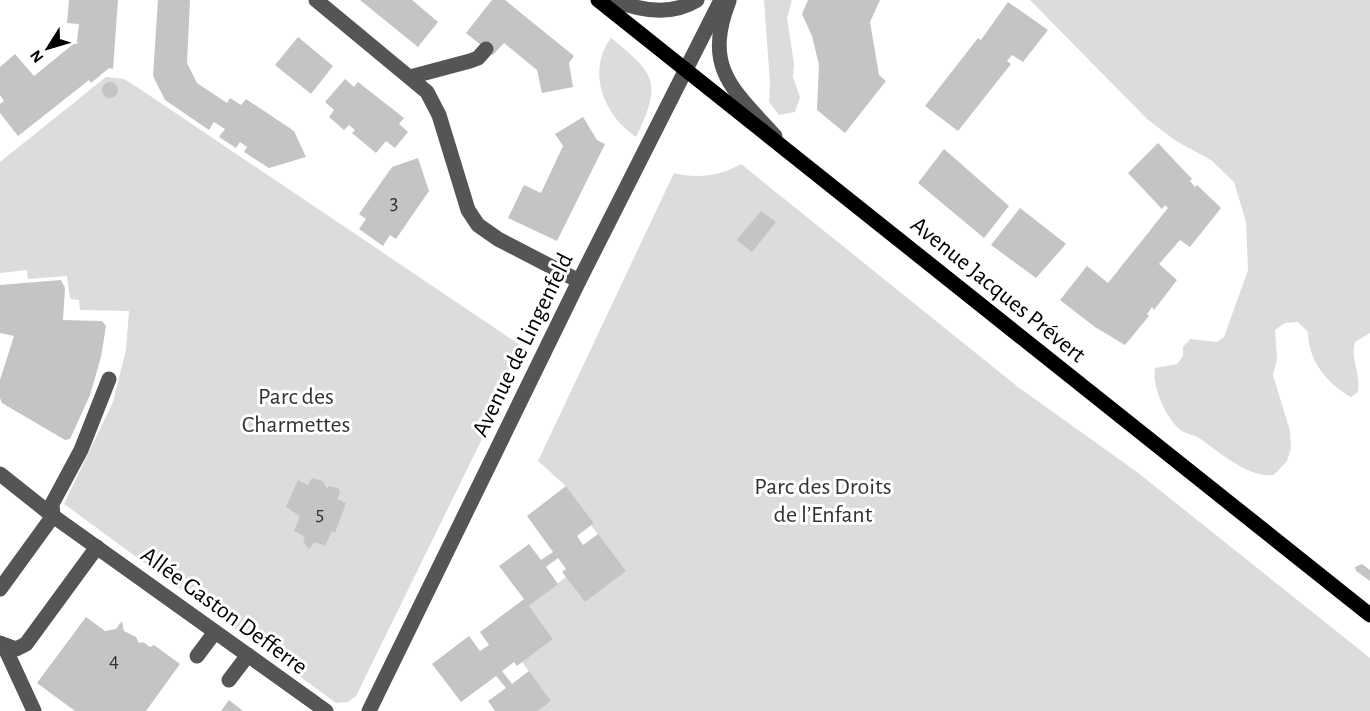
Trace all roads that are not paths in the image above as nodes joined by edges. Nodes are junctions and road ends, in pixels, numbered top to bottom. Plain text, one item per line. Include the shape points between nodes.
1 (316, 0) edge
2 (598, 0) edge
3 (614, 0) edge
4 (696, 0) edge
5 (721, 0) edge
6 (729, 0) edge
7 (486, 49) dead end
8 (687, 71) junction
9 (410, 77) junction
10 (796, 158) junction
11 (579, 281) junction
12 (109, 378) dead end
13 (0, 474) edge
14 (52, 516) junction
15 (96, 547) junction
16 (0, 589) edge
17 (1370, 615) edge
18 (215, 632) junction
19 (2, 644) edge
20 (248, 655) junction
21 (197, 656) dead end
22 (229, 680) dead end
23 (34, 711) edge
24 (326, 711) edge
25 (369, 711) edge

1 - 9 street
2 - 8 main road, Avenue Jacques Prévert
3 - 4 street via 641,9 669,10
5 - 8 street, Avenue de Lingenfeld
6 - 10 street via 718,46 720,64 727,80
7 - 9 street via 470,61
8 - 10 main road, Avenue Jacques Prévert
8 - 11 street, Avenue de Lingenfeld
9 - 11 street via 433,100 468,210 478,225
10 - 17 main road, Avenue Jacques Prévert
11 - 25 street, Avenue de Lingenfeld
12 - 14 street via 81,450 52,504
13 - 14 street, Allée Gaston Defferre
14 - 15 street, Allée Gaston Defferre
14 - 16 street
15 - 18 street, Allée Gaston Defferre
15 - 19 street via 26,644 16,649
18 - 20 street, Allée Gaston Defferre
18 - 21 street
19 - 23 street
20 - 22 street
20 - 24 street, Allée Gaston Defferre

